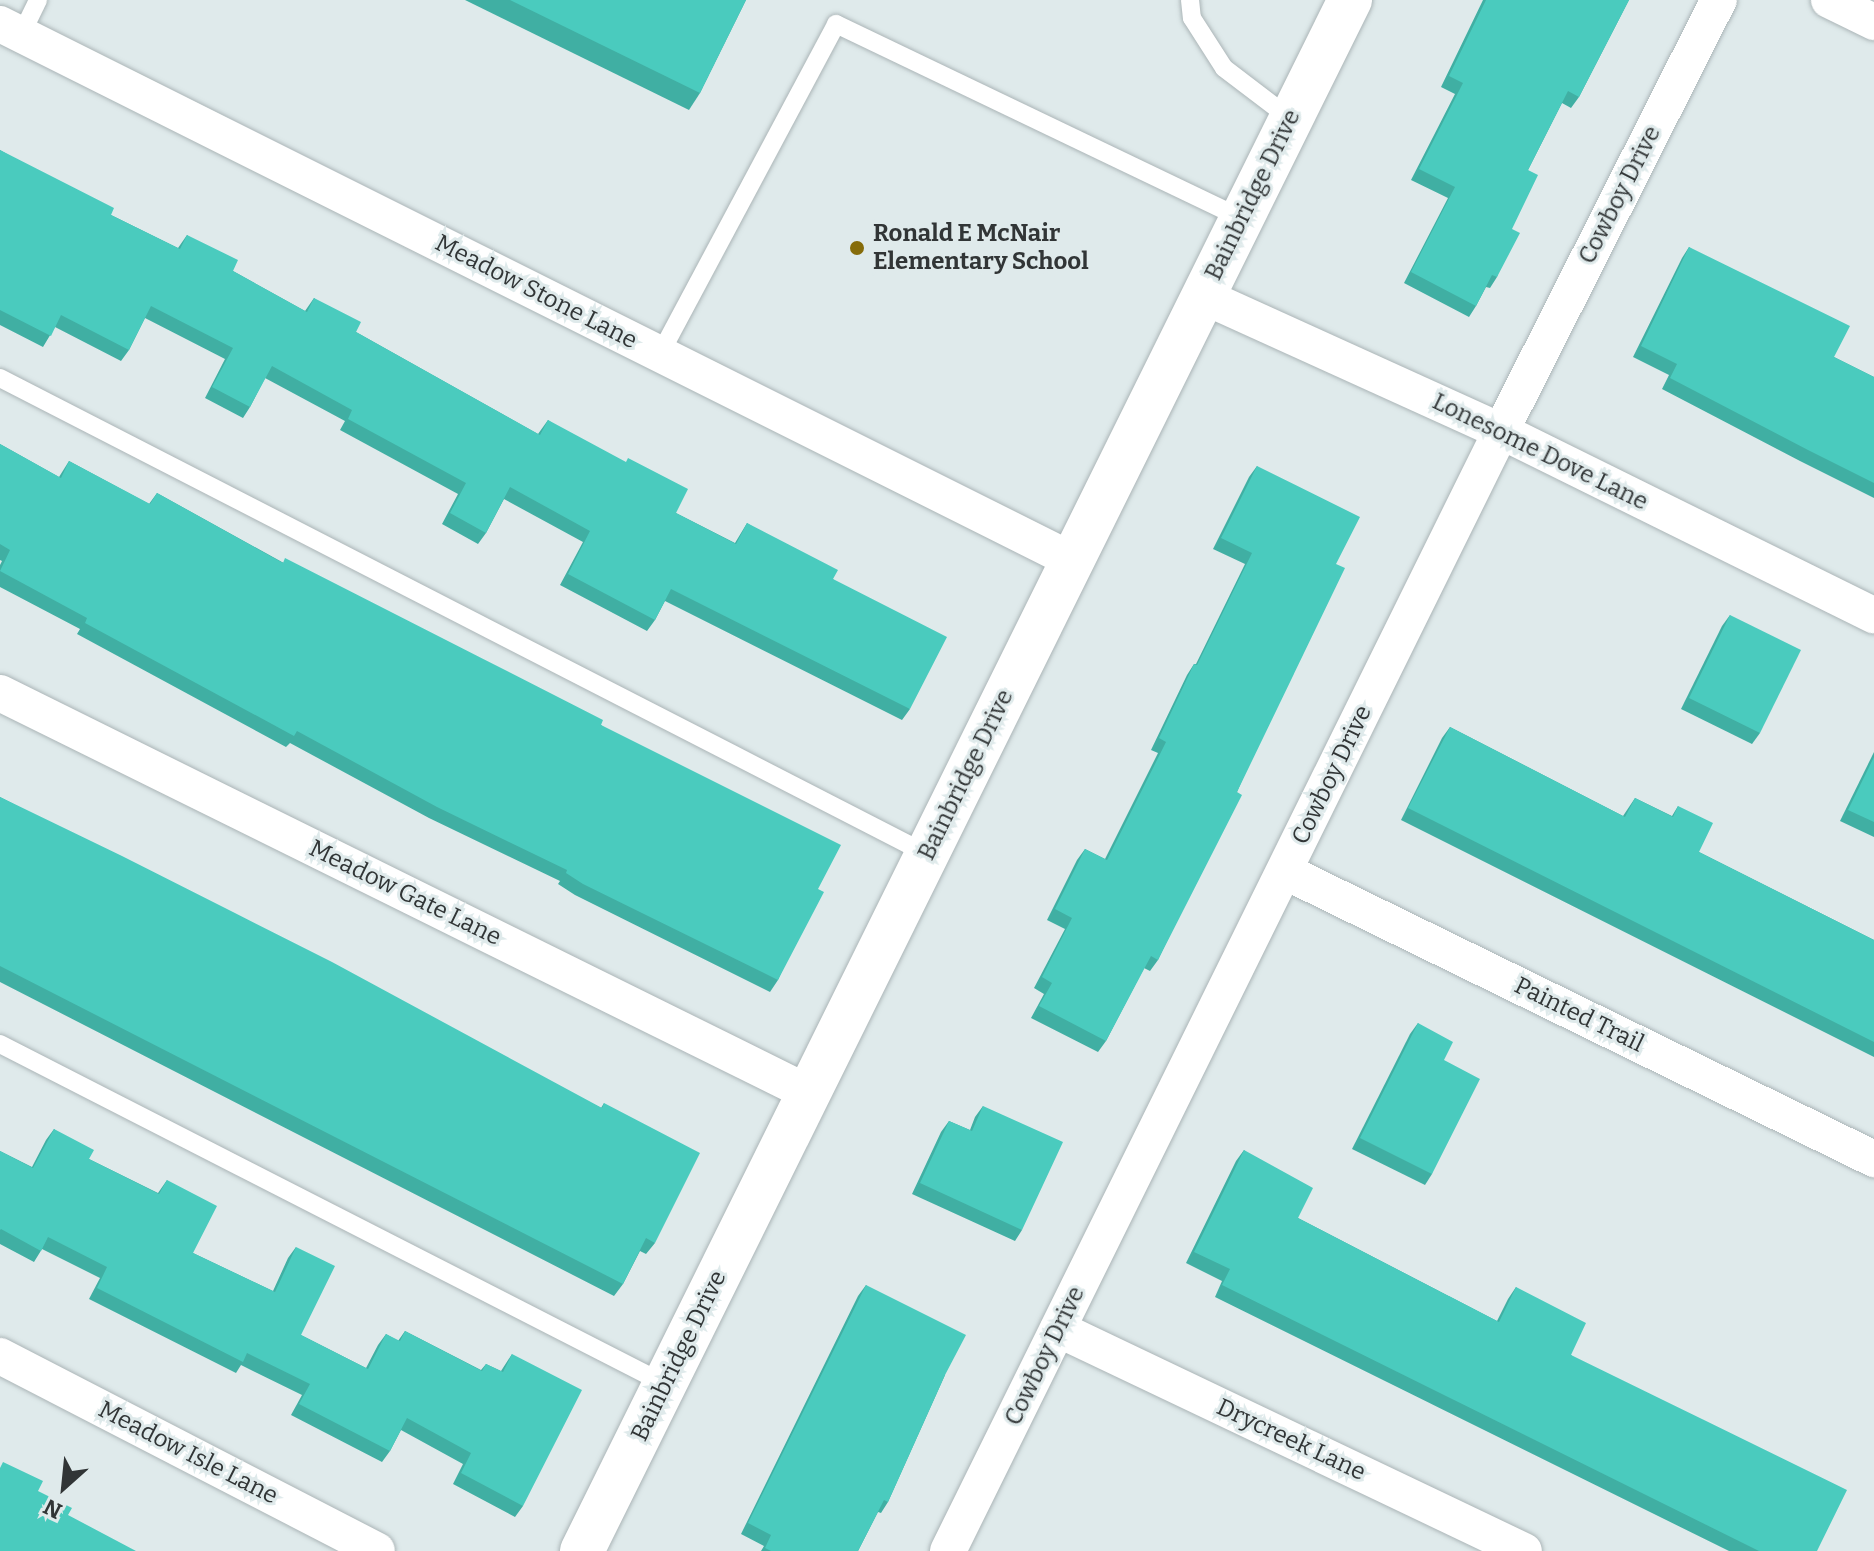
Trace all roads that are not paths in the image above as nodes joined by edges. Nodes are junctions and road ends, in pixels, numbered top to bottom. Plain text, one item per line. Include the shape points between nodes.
1 (38, 0) edge
2 (1190, 0) edge
3 (1350, 0) edge
4 (1719, 0) edge
5 (1829, 0) edge
6 (1874, 22) edge
7 (10, 30) edge
8 (1291, 119) junction
9 (1241, 218) junction
10 (1203, 296) junction
11 (660, 354) junction
12 (0, 378) edge
13 (1501, 431) junction
14 (1072, 560) junction
15 (1874, 615) edge
16 (0, 693) edge
17 (927, 854) junction
18 (1284, 871) junction
19 (0, 1044) edge
20 (809, 1093) junction
21 (1874, 1159) edge
22 (1058, 1329) junction
23 (0, 1356) edge
24 (665, 1384) junction
25 (377, 1551) edge
26 (582, 1551) edge
27 (948, 1551) edge
28 (1524, 1551) edge

1 - 7 lane
2 - 8 lane via 1192,18 1224,68
3 - 8 street, Bainbridge Drive
4 - 13 street, Cowboy Drive
5 - 6 street
7 - 11 street, Meadow Stone Lane
8 - 9 street, Bainbridge Drive
9 - 10 street, Bainbridge Drive
9 - 11 lane via 836,24
10 - 13 street, Lonesome Dove Lane
10 - 14 street, Bainbridge Drive
11 - 14 street, Meadow Stone Lane
12 - 17 lane
13 - 15 street, Lonesome Dove Lane
13 - 18 street, Cowboy Drive
14 - 17 street, Bainbridge Drive
16 - 20 street, Meadow Gate Lane
17 - 20 street, Bainbridge Drive
18 - 21 street, Painted Trail
18 - 22 street, Cowboy Drive
19 - 24 lane
20 - 24 street, Bainbridge Drive
22 - 27 street, Cowboy Drive
22 - 28 street, Drycreek Lane
23 - 25 street, Meadow Isle Lane
24 - 26 street, Bainbridge Drive

